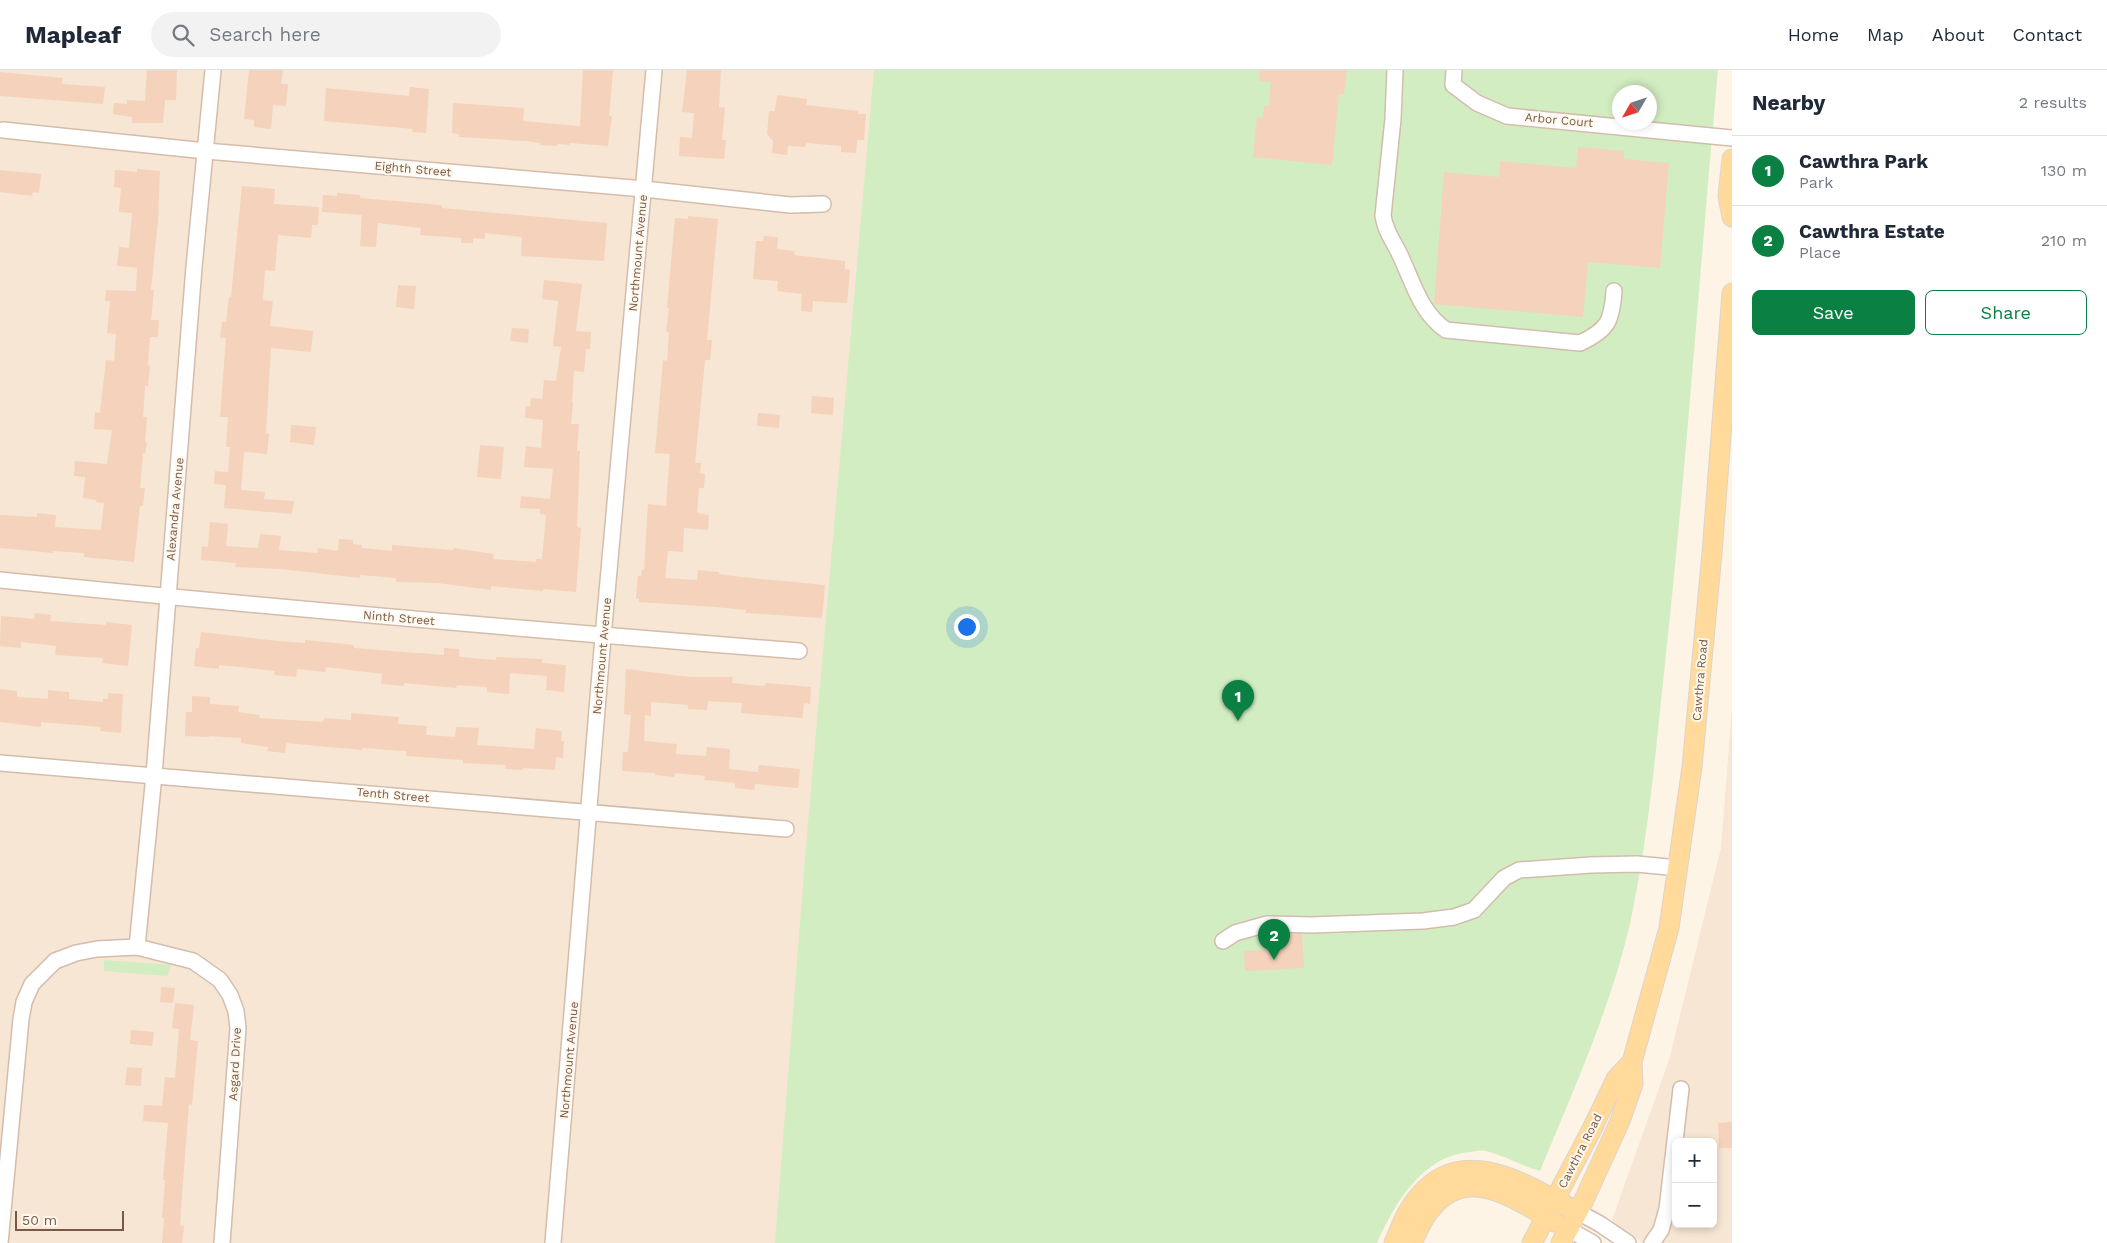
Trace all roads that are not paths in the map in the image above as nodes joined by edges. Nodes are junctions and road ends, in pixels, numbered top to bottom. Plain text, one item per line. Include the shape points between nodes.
1 (213, 70) edge
2 (654, 70) edge
3 (1395, 70) edge
4 (1453, 77) edge
5 (4, 130) dead end
6 (1732, 138) edge
7 (206, 151) junction
8 (1732, 160) edge
9 (644, 189) junction
10 (823, 204) dead end
11 (1732, 216) edge
12 (1614, 291) dead end
13 (1732, 293) edge
14 (0, 580) edge
15 (168, 597) junction
16 (603, 637) junction
17 (799, 651) dead end
18 (0, 763) edge
19 (154, 775) junction
20 (589, 812) junction
21 (786, 829) dead end
22 (1678, 868) junction
23 (1223, 941) dead end
24 (137, 947) junction
25 (1632, 1062) junction
26 (1681, 1089) dead end
27 (1554, 1200) junction
28 (1578, 1212) junction
29 (1546, 1216) junction
30 (1565, 1236) edge
31 (0, 1243) edge
32 (222, 1243) edge
33 (553, 1243) edge
34 (1394, 1243) edge
35 (1412, 1243) edge
36 (1532, 1243) edge
37 (1593, 1243) edge
38 (1628, 1243) edge
39 (1652, 1243) edge

1 - 7 street, Alexandra Avenue
2 - 9 street, Northmount Avenue
3 - 12 street via 1383,216 1385,230 1400,253 1421,303 1435,322 1446,330 1580,343 1605,328 1612,314
4 - 6 street, Arbor Court via 1477,103 1507,116
5 - 7 street, Eighth Street
7 - 9 street, Eighth Street
7 - 15 street, Alexandra Avenue
8 - 11 main road via 1728,196
9 - 10 street, Eighth Street via 790,205
9 - 16 street, Northmount Avenue
13 - 22 main road, Cawthra Road via 1694,747
14 - 15 street, Ninth Street
15 - 16 street, Ninth Street
15 - 19 street, Alexandra Avenue
16 - 17 street, Ninth Street
16 - 20 street, Northmount Avenue
18 - 19 street, Tenth Street
19 - 20 street, Tenth Street
19 - 24 street, Alexandra Avenue
20 - 21 street, Tenth Street
20 - 33 street, Northmount Avenue
22 - 23 street via 1637,864 1519,870 1504,878 1474,910 1454,917 1423,921 1267,924
22 - 25 main road, Cawthra Road via 1668,928
24 - 31 street, Asgard Drive via 76,953 56,961 32,984 21,1019
24 - 32 street, Asgard Drive via 192,961 205,968 220,980 236,1011 238,1047
25 - 27 main road, Cawthra Road via 1616,1079
25 - 28 main road, Cawthra Road via 1633,1084 1620,1121
26 - 39 street via 1668,1209 1661,1230
27 - 28 main road
27 - 29 main road, Cawthra Road
27 - 34 main road via 1491,1171 1473,1169 1456,1172 1432,1183 1417,1197
28 - 30 main road, Cawthra Road
28 - 38 street
29 - 30 main road
29 - 35 main road via 1495,1190 1463,1187 1431,1208
29 - 36 main road, Cawthra Road
30 - 37 street

